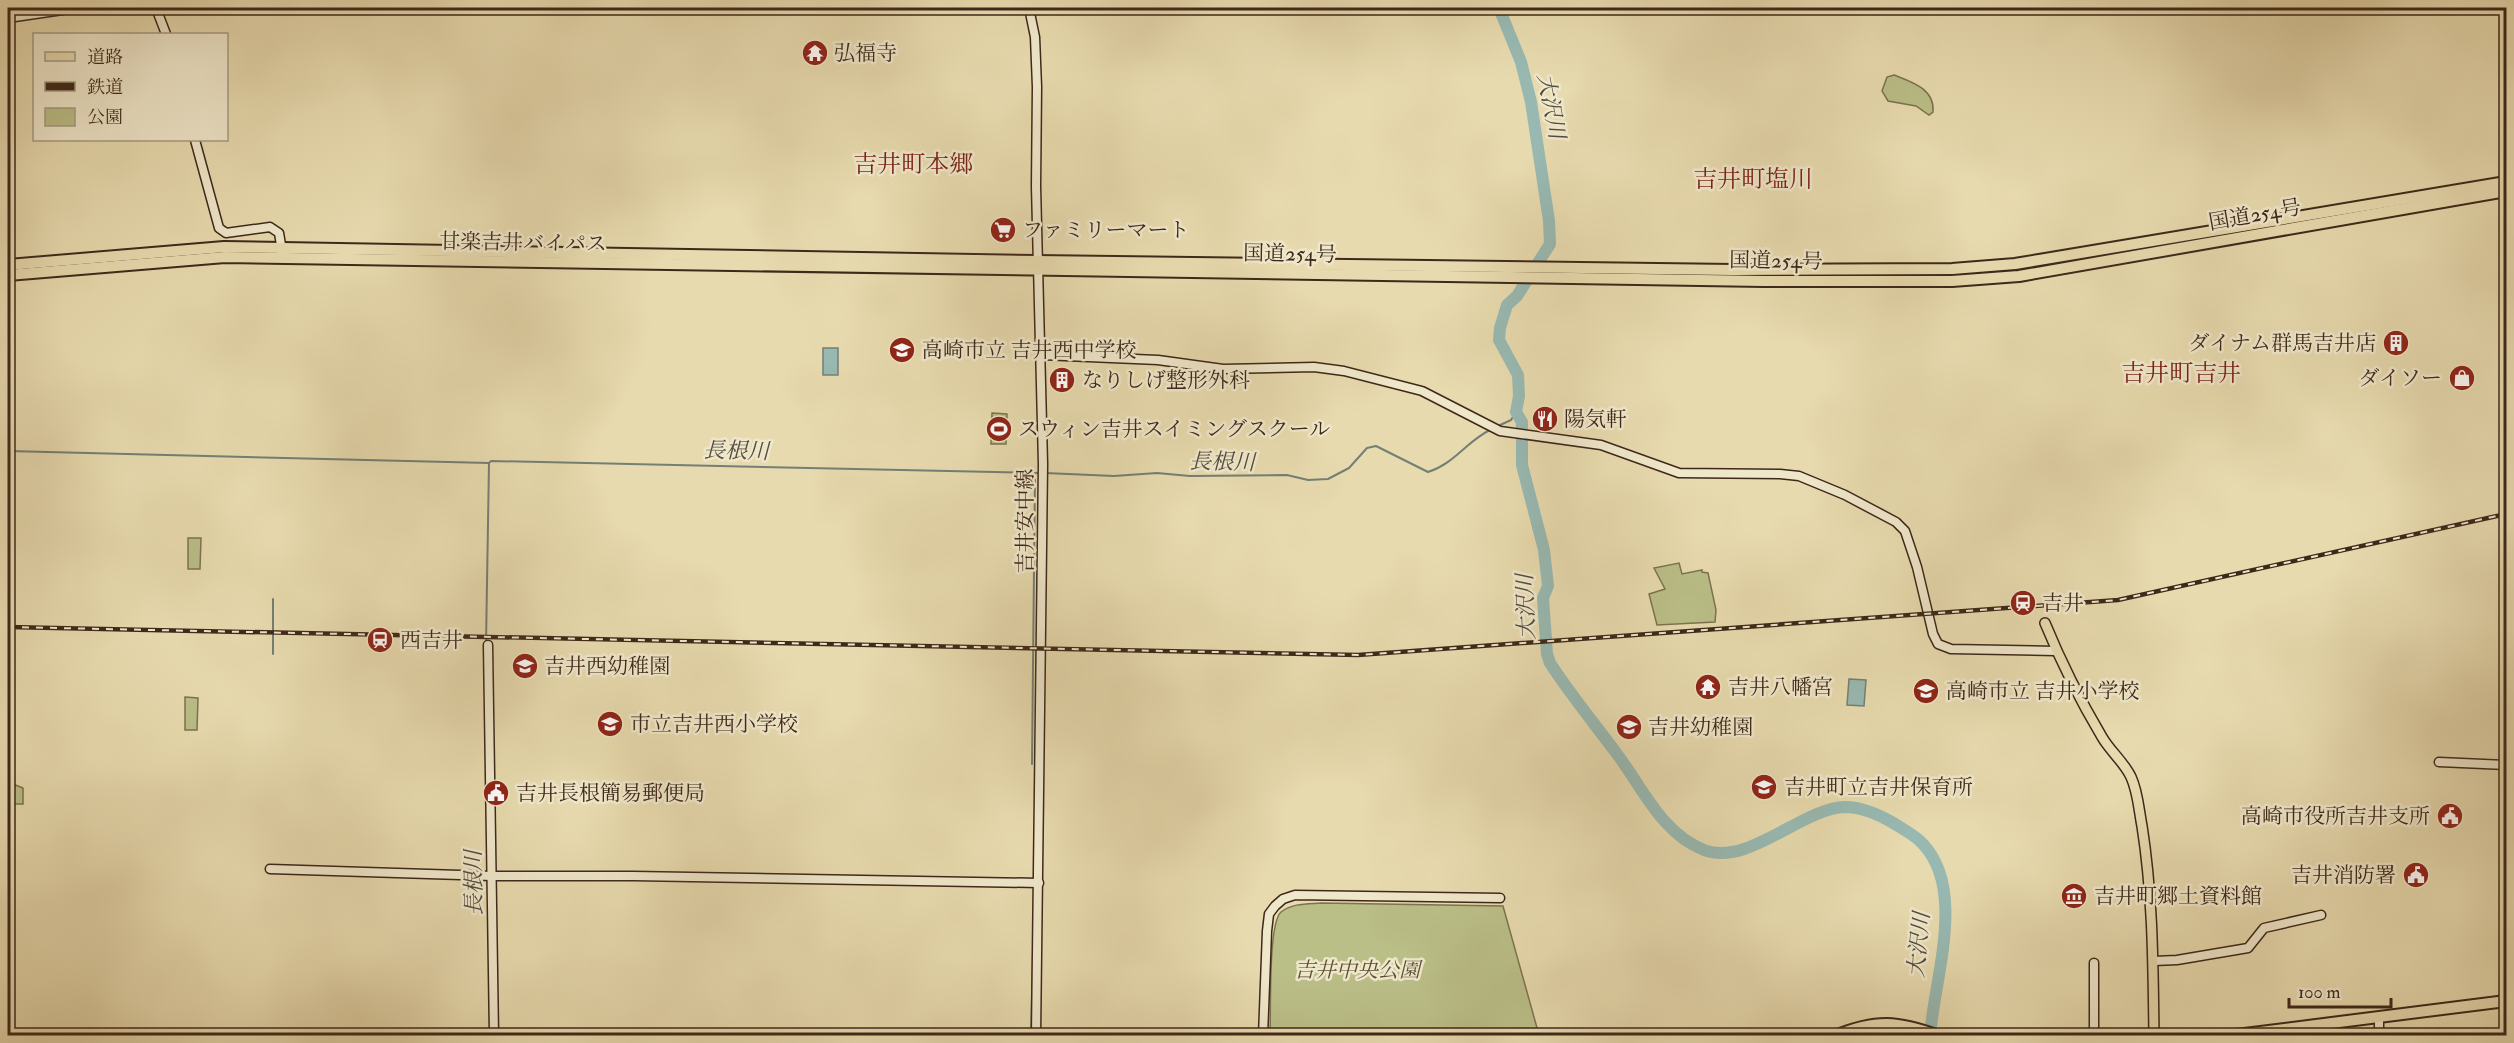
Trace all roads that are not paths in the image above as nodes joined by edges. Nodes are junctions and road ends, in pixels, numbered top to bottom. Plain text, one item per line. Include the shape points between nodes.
1 (76, 8) edge
2 (156, 8) edge
3 (1029, 8) edge
4 (8, 18) edge
5 (166, 33) edge
6 (195, 141) edge
7 (2506, 182) edge
8 (2506, 191) edge
9 (2208, 243) junction
10 (282, 253) junction
11 (2196, 255) dead end
12 (8, 265) edge
13 (1038, 266) junction
14 (8, 275) edge
15 (1042, 355) junction
16 (2045, 622) dead end
17 (488, 645) dead end
18 (2056, 651) junction
19 (2439, 762) dead end
20 (2506, 765) edge
21 (270, 869) dead end
22 (492, 876) junction
23 (1039, 883) junction
24 (1500, 898) dead end
25 (2321, 915) dead end
26 (2154, 961) junction
27 (2094, 963) dead end
28 (2506, 1001) edge
29 (2379, 1018) junction
30 (1932, 1033) edge
31 (494, 1035) edge
32 (1036, 1035) edge
33 (1263, 1035) edge
34 (1835, 1035) edge
35 (2094, 1035) edge
36 (2154, 1035) edge
37 (2228, 1035) edge
38 (2379, 1035) edge

1 - 4 street
2 - 5 street
3 - 13 street, 吉井安中線 via 1036,57
6 - 10 street via 219,228 226,233 270,227 279,233
7 - 13 highway, 国道254号 via 2016,264 1940,269
8 - 9 highway, 国道254号
9 - 11 highway
9 - 13 highway, 国道254号 via 2019,276 1952,281 1553,278
10 - 12 highway, 甘楽吉井バイパス via 224,246
10 - 13 highway, 甘楽吉井バイパス
10 - 14 highway, 甘楽吉井バイパス
13 - 15 street, 吉井安中線
15 - 18 street via 1158,360 1223,369 1344,371 1422,391 1498,430 1601,445 1679,473 1799,476 1896,522 1905,531 1938,644 1951,649
15 - 23 street, 吉井安中線
16 - 18 main road
17 - 22 street
18 - 26 main road via 2104,740 2133,782 2145,852
19 - 20 street
21 - 22 street
22 - 23 street
22 - 31 street
23 - 32 street, 吉井安中線
24 - 33 street via 1295,895 1283,899 1269,914
25 - 26 street via 2264,928 2248,948
26 - 36 main road
27 - 35 street
28 - 29 highway
29 - 37 highway
29 - 38 street
30 - 34 highway via 1881,1022

